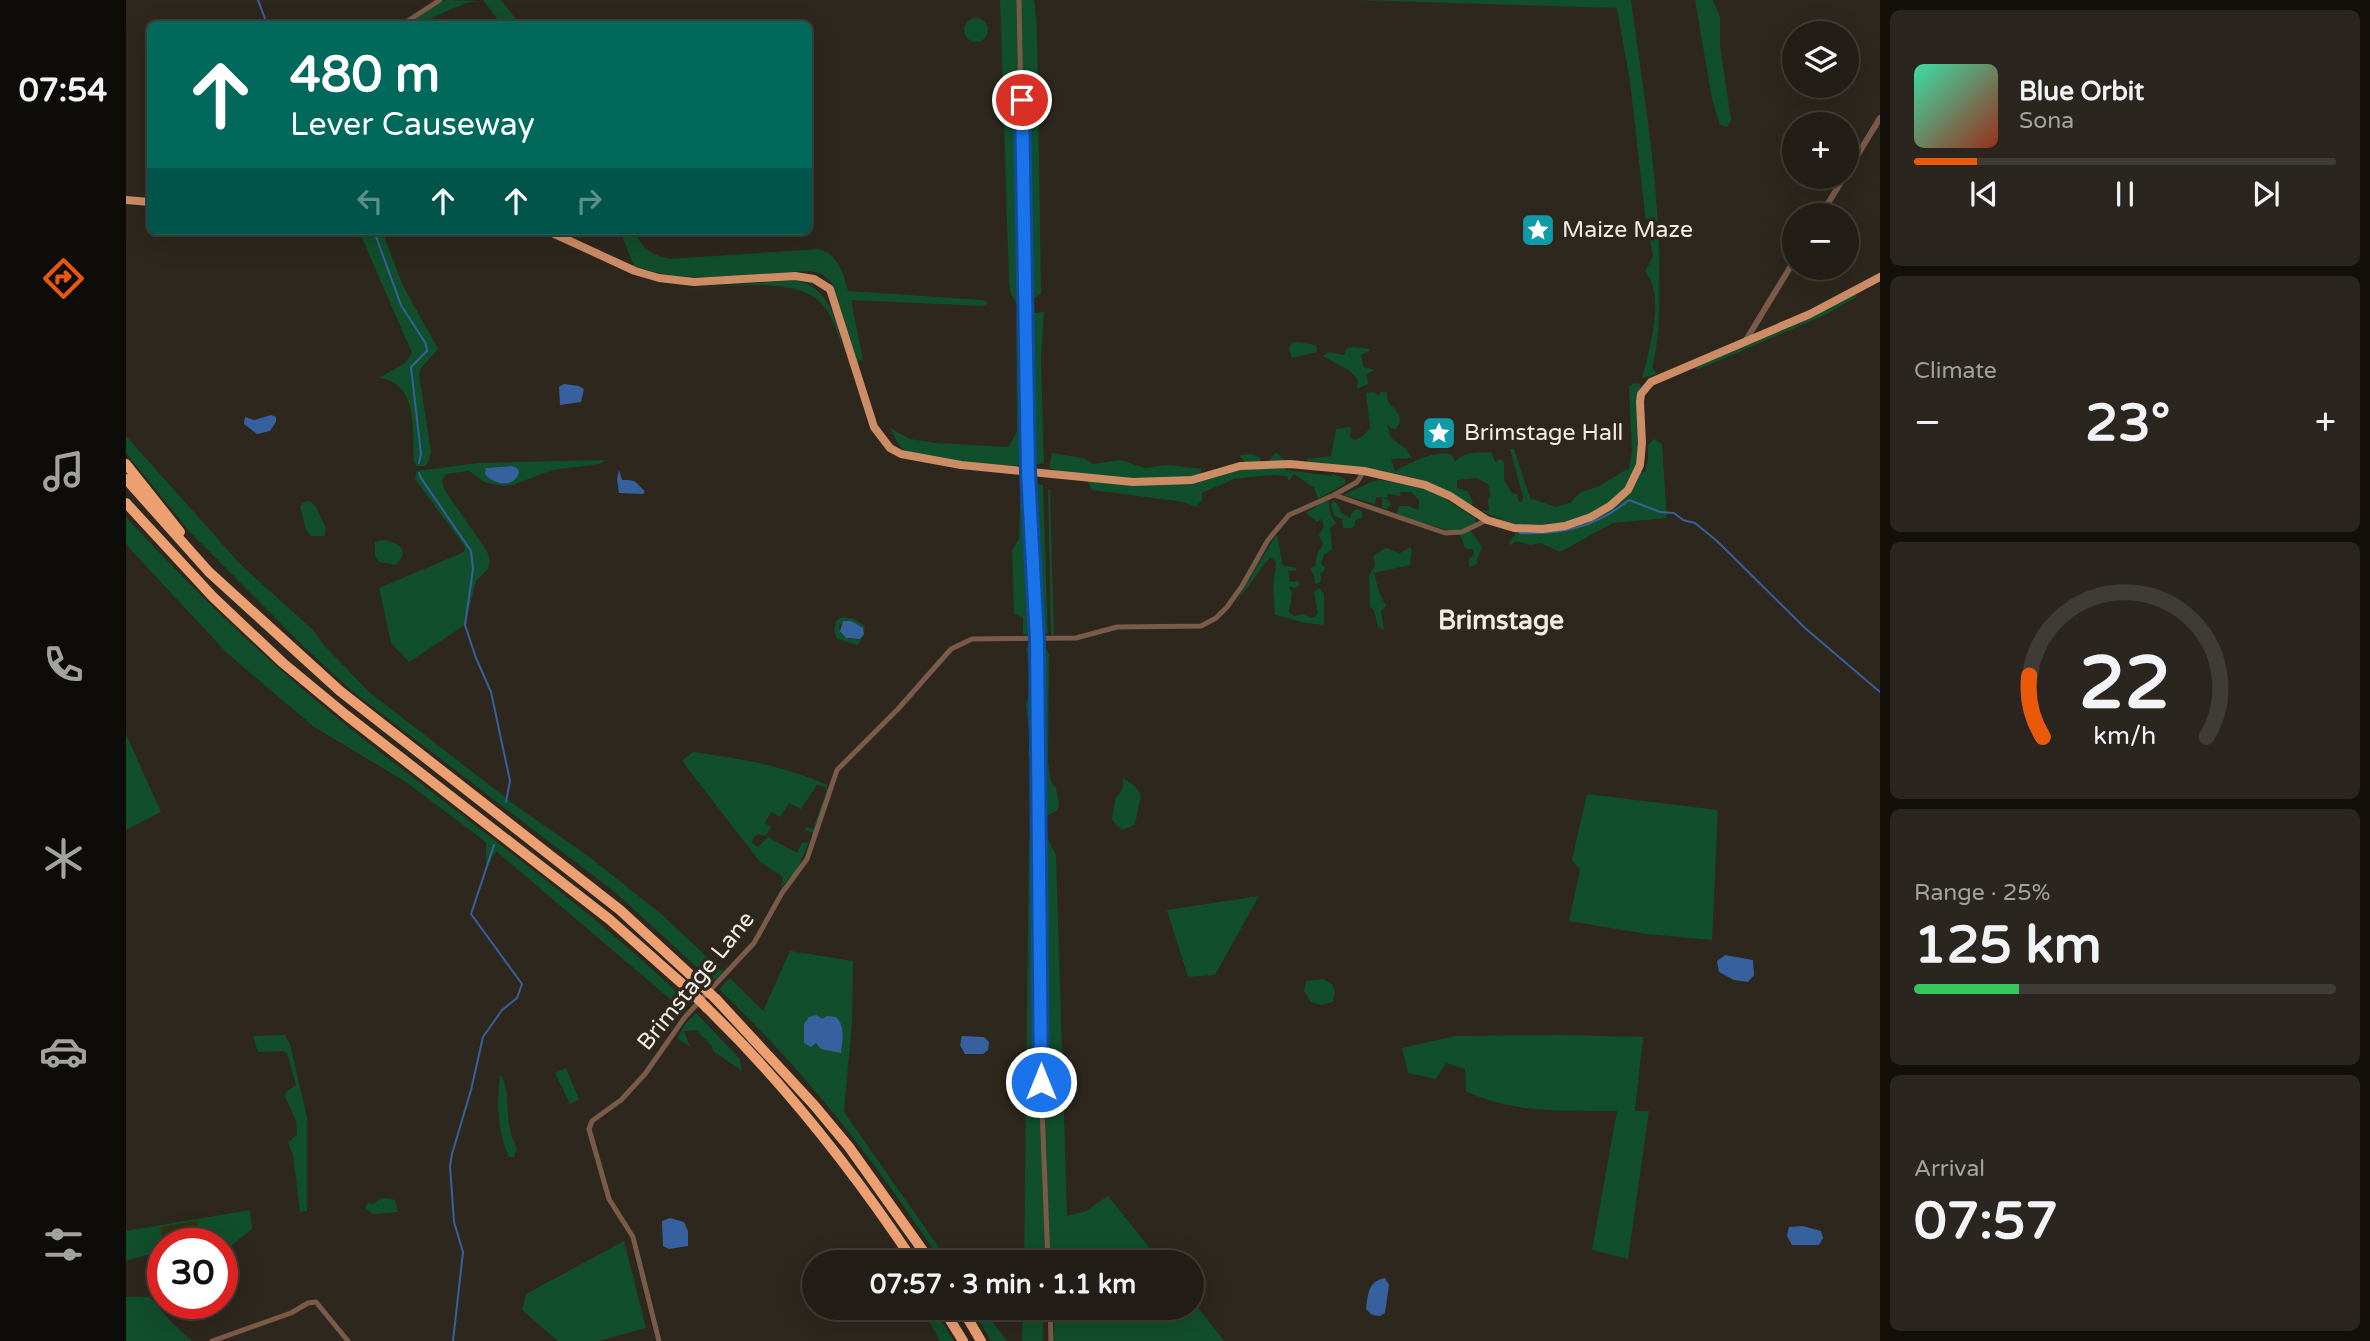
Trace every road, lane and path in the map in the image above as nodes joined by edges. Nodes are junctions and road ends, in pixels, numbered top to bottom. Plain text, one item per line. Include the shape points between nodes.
1 (440, 0) edge
2 (1019, 0) edge
3 (408, 21) edge
4 (1880, 118) edge
5 (1859, 152) edge
6 (126, 200) edge
7 (147, 202) edge
8 (557, 235) edge
9 (1880, 277) edge
10 (1782, 280) edge
11 (1758, 320) junction
12 (1767, 334) junction
13 (1744, 344) junction
14 (126, 464) edge
15 (1364, 471) junction
16 (1028, 472) junction
17 (126, 479) edge
18 (1334, 495) junction
19 (128, 505) edge
20 (1488, 520) junction
21 (209, 572) junction
22 (1037, 640) junction
23 (906, 1250) edge
24 (922, 1250) edge
25 (1048, 1250) edge
26 (950, 1320) edge
27 (969, 1320) edge
28 (1050, 1320) edge
29 (212, 1341) edge
30 (348, 1341) edge
31 (660, 1341) edge
32 (963, 1341) edge
33 (981, 1341) edge
34 (1051, 1341) edge

1 - 3 street
2 - 16 street
4 - 5 street
6 - 7 main road
8 - 16 main road via 659,278 694,282 814,279 830,289 874,427 890,448 961,465
9 - 12 main road
10 - 11 street
11 - 12 street
11 - 13 street
12 - 13 main road
13 - 20 main road via 1660,377 1645,389 1640,402 1640,466 1628,490 1610,506 1578,522 1542,529 1514,528
14 - 21 highway
15 - 16 main road via 1290,464 1240,466 1192,480 1133,482
15 - 18 street, Brimstage Lane via 1357,482
15 - 20 main road via 1425,485
16 - 22 street
17 - 21 highway
18 - 20 street via 1445,533 1462,532
18 - 22 street, Brimstage Lane via 1289,515 1268,540 1242,586 1216,618 1201,626 1117,627 1076,638
19 - 23 highway, bridge via 213,597 283,663 609,919 707,1008 822,1137
21 - 24 highway, bridge via 340,691 620,910 716,999 849,1147
22 - 25 street via 1041,1082
22 - 31 street, Brimstage Lane via 972,639 951,649 843,762 807,859 754,943 685,1017 645,1074 592,1121 589,1129 609,1199 633,1237
26 - 32 highway
27 - 33 highway
28 - 34 street
29 - 30 street via 316,1302

